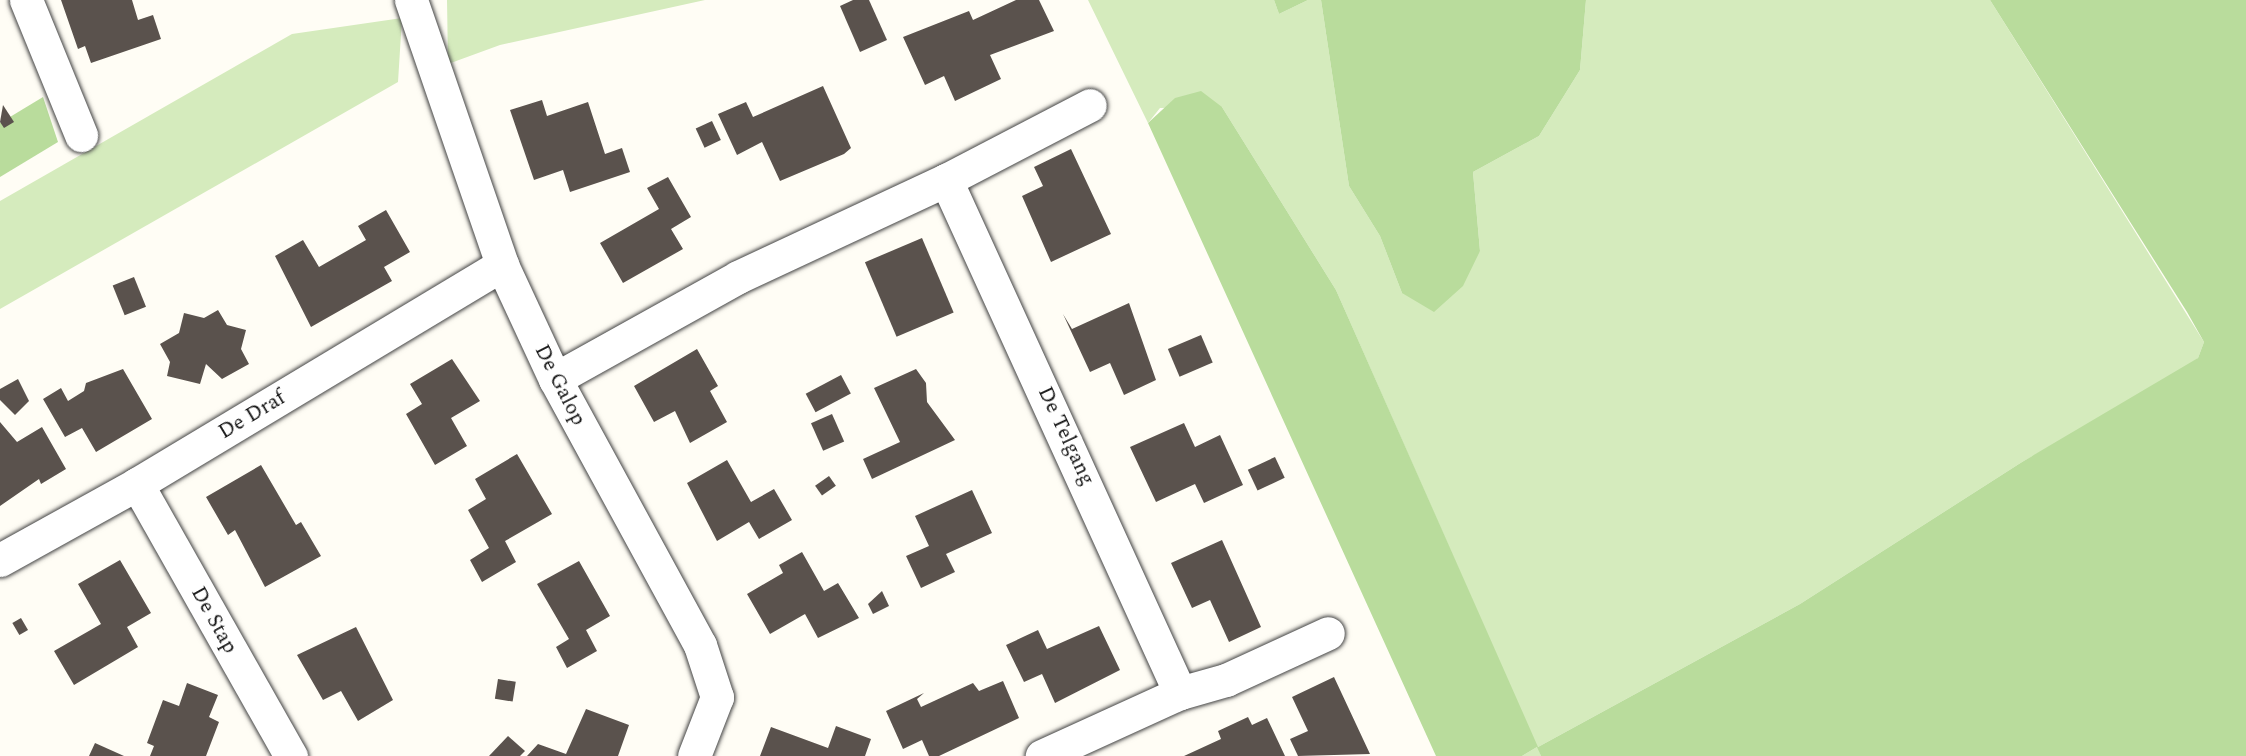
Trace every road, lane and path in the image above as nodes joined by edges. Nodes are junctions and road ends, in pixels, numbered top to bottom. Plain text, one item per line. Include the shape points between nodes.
1 (26, 0) edge
2 (411, 0) edge
3 (1090, 105) dead end
4 (81, 135) dead end
5 (946, 180) junction
6 (502, 265) junction
7 (555, 380) junction
8 (137, 484) junction
9 (0, 560) edge
10 (1328, 633) dead end
11 (1180, 693) junction
12 (291, 756) edge
13 (694, 756) edge
14 (1042, 756) edge

1 - 4 street
2 - 6 street, De Galop
3 - 5 street
5 - 7 street via 738,277
5 - 11 street, De Telgang
6 - 7 street, De Galop
6 - 8 street, De Draf
7 - 13 street, De Galop via 700,645 717,696
8 - 9 street, De Draf
8 - 12 street, De Stap
10 - 11 street via 1226,680
11 - 14 street

